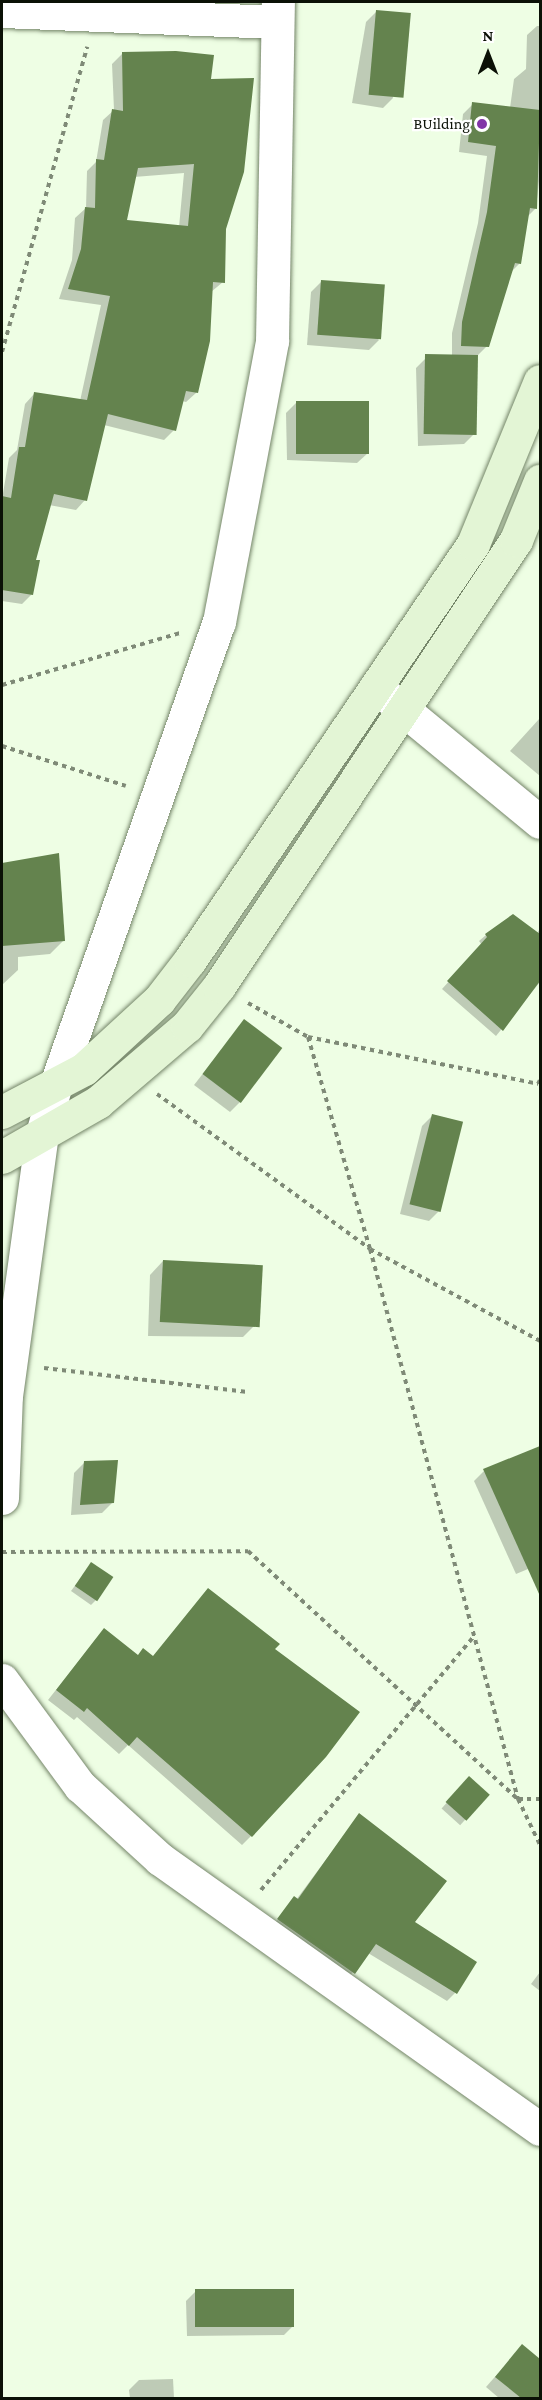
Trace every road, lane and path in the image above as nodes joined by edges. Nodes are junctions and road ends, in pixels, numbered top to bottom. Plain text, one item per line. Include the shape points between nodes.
1 (2, 11) edge
2 (277, 12) edge
3 (96, 15) junction
4 (2, 352) edge
5 (540, 381) edge
6 (540, 481) edge
7 (219, 622) junction
8 (2, 685) edge
9 (376, 687) junction
10 (404, 708) junction
11 (2, 746) edge
12 (159, 796) junction
13 (540, 822) edge
14 (219, 986) junction
15 (308, 1037) junction
16 (130, 1074) junction
17 (540, 1080) edge
18 (56, 1084) junction
19 (2, 1112) edge
20 (42, 1134) junction
21 (2, 1156) edge
22 (370, 1249) junction
23 (540, 1341) edge
24 (10, 1365) junction
25 (248, 1392) dead end
26 (2, 1498) edge
27 (2, 1552) edge
28 (474, 1635) junction
29 (2, 1680) edge
30 (415, 1705) junction
31 (518, 1799) junction
32 (540, 1799) edge
33 (540, 1845) edge
34 (240, 1916) junction
35 (540, 2129) edge

1 - 3 street
2 - 3 street
2 - 7 street via 272,340
3 - 4 path
5 - 9 main road via 473,544
6 - 10 main road via 516,540
7 - 8 path
7 - 12 street
9 - 10 street
9 - 18 main road via 159,1000 84,1069
10 - 13 street via 512,803
10 - 14 main road
11 - 12 path
12 - 18 street
14 - 15 path
14 - 16 main road via 187,1026
15 - 17 path via 538,1084
15 - 22 path
16 - 20 main road via 98,1102
16 - 22 path
18 - 19 main road
18 - 20 street
20 - 21 main road
20 - 24 street
22 - 23 path
22 - 28 path
24 - 25 path
24 - 26 street
27 - 30 path via 248,1551
28 - 30 path
28 - 31 path
29 - 34 street via 80,1786 160,1859
30 - 31 path
30 - 34 path
31 - 32 path
31 - 33 path
34 - 35 street

